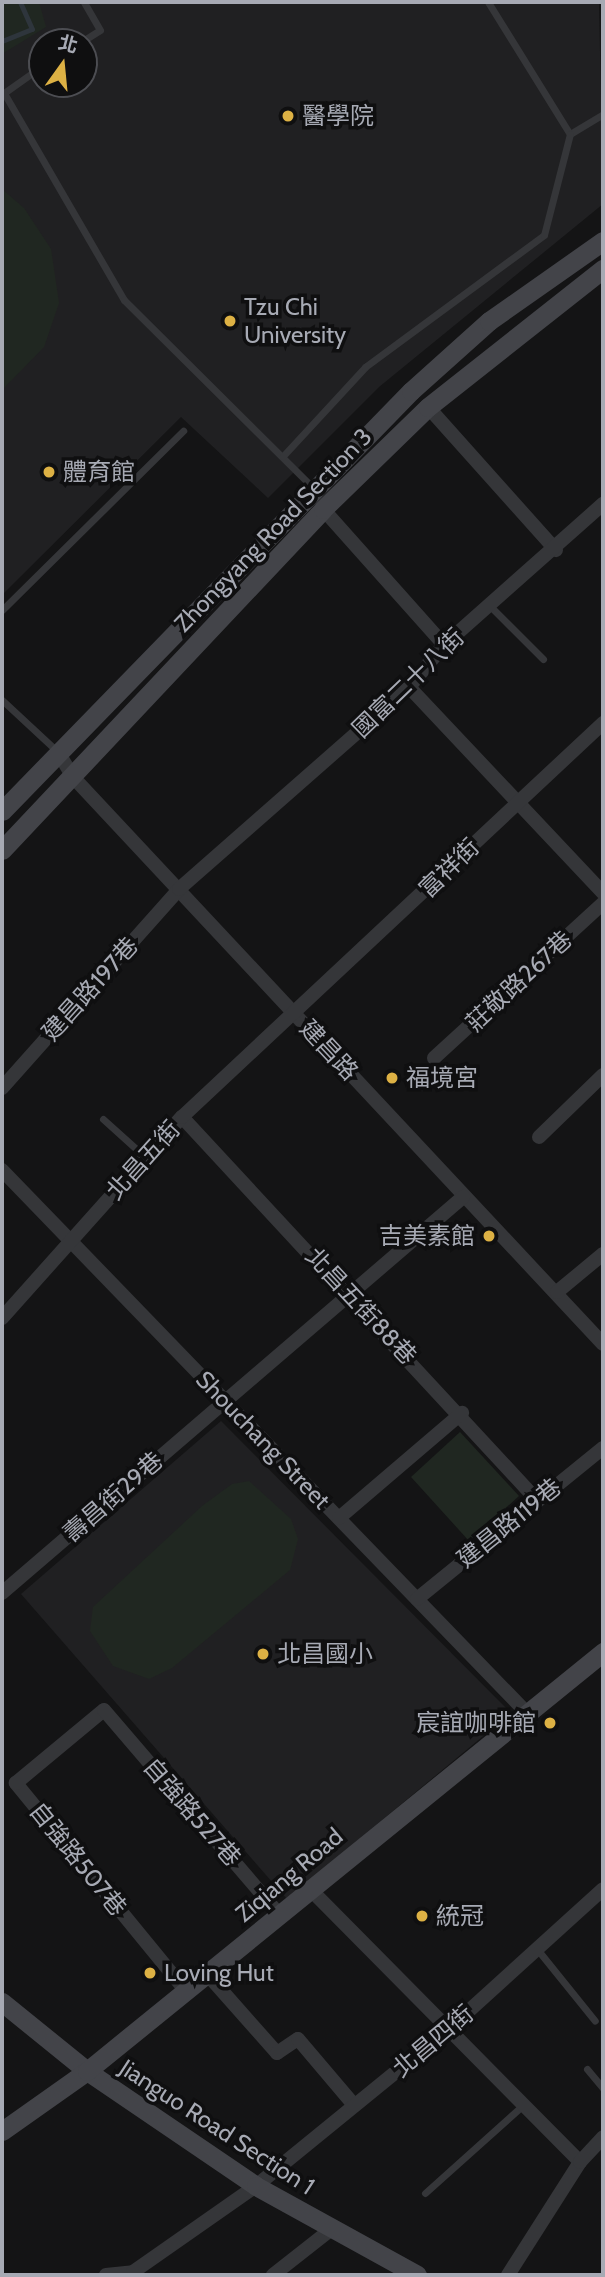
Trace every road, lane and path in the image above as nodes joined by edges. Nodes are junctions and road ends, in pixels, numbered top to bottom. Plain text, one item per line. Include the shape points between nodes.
1 (84, 2) edge
2 (488, 2) edge
3 (98, 31) edge
4 (28, 76) edge
5 (603, 114) edge
6 (570, 134) junction
7 (603, 241) edge
8 (603, 269) edge
9 (428, 407) junction
10 (183, 431) dead end
11 (283, 456) junction
12 (313, 488) junction
13 (603, 504) edge
14 (323, 509) junction
15 (556, 550) junction
16 (490, 606) junction
17 (2, 610) edge
18 (444, 645) junction
19 (542, 659) dead end
20 (409, 688) junction
21 (2, 700) edge
22 (603, 723) edge
23 (58, 752) junction
24 (73, 777) junction
25 (519, 801) junction
26 (2, 811) edge
27 (2, 850) edge
28 (179, 889) junction
29 (603, 893) edge
30 (603, 903) edge
31 (296, 1015) junction
32 (435, 1058) dead end
33 (603, 1075) edge
34 (2, 1088) edge
35 (182, 1117) junction
36 (103, 1119) dead end
37 (539, 1137) dead end
38 (145, 1157) junction
39 (2, 1170) edge
40 (463, 1197) junction
41 (70, 1241) junction
42 (603, 1254) edge
43 (557, 1292) junction
44 (350, 1293) junction
45 (2, 1318) edge
46 (603, 1344) edge
47 (225, 1400) junction
48 (462, 1413) junction
49 (603, 1448) edge
50 (536, 1499) junction
51 (339, 1518) junction
52 (2, 1593) edge
53 (417, 1599) junction
54 (603, 1652) edge
55 (104, 1710) joint
56 (524, 1710) junction
57 (310, 1889) junction
58 (603, 1889) edge
59 (280, 1914) junction
60 (537, 1949) junction
61 (208, 1975) junction
62 (186, 1991) junction
63 (2, 2002) edge
64 (595, 2021) dead end
65 (451, 2027) junction
66 (587, 2069) dead end
67 (87, 2071) junction
68 (603, 2088) edge
69 (525, 2103) junction
70 (354, 2105) junction
71 (2, 2131) edge
72 (603, 2137) edge
73 (580, 2162) junction
74 (256, 2186) junction
75 (425, 2193) dead end
76 (333, 2228) junction
77 (106, 2275) edge
78 (273, 2275) edge
79 (417, 2275) edge
80 (508, 2275) edge

1 - 3 lane
2 - 6 lane
4 - 11 lane via 4,93 124,300
5 - 6 lane
6 - 11 lane via 544,235 365,367
7 - 12 street, Zhongyang Road Section 3 via 489,321
8 - 9 street, Zhongyang Road Section 3
9 - 14 street, Zhongyang Road Section 3
9 - 15 street
10 - 17 lane
11 - 12 lane
12 - 23 street, Zhongyang Road Section 3
13 - 15 street, 國富二十八街
14 - 18 street
14 - 24 street, Zhongyang Road Section 3
15 - 16 street, 國富二十八街
16 - 18 street, 國富二十八街
16 - 19 lane
18 - 20 street, 國富二十八街
20 - 25 street
20 - 28 street, 國富二十八街
21 - 23 lane
22 - 25 street, 富祥街
23 - 24 street, 建昌路
23 - 26 street, Zhongyang Road Section 3
24 - 27 street, Zhongyang Road Section 3
24 - 28 street, 建昌路
25 - 29 street
25 - 31 street, 富祥街
28 - 31 street, 建昌路
28 - 34 street, 建昌路197巷
30 - 32 street, 莊敬路267巷
31 - 35 street, 北昌五街
31 - 40 street, 建昌路
33 - 37 street
35 - 38 street, 北昌五街
35 - 44 street, 北昌五街88巷
36 - 38 lane
38 - 41 street, 北昌五街
39 - 41 street, Shouchang Street
40 - 43 street, 建昌路
40 - 44 street, 壽昌街29巷
41 - 45 street, 北昌五街
41 - 47 street, Shouchang Street
42 - 43 street
43 - 46 street, 建昌路
44 - 47 street, 壽昌街29巷
44 - 48 street, 北昌五街88巷
47 - 51 street, Shouchang Street
47 - 52 street, 壽昌街29巷
48 - 50 street, 北昌五街88巷
48 - 51 street
49 - 50 street, 建昌路119巷
50 - 53 street, 建昌路119巷
51 - 53 street, Shouchang Street
53 - 56 street, Shouchang Street
54 - 56 street, Ziqiang Road
55 - 59 street, 自強路527巷
55 - 62 street, 自強路507巷 via 16,1783
56 - 57 street, Ziqiang Road
57 - 59 street, Ziqiang Road
57 - 65 street
58 - 60 street, 北昌四街
59 - 61 street, Ziqiang Road
60 - 64 lane
60 - 65 street, 北昌四街
61 - 62 street, Ziqiang Road
61 - 70 street via 277,2053 298,2039
62 - 67 street, Ziqiang Road
63 - 67 street, Jianguo Road Section 1
65 - 69 street
65 - 70 street, 北昌四街
66 - 68 lane
67 - 71 street, Ziqiang Road
67 - 74 street, Jianguo Road Section 1
69 - 73 street
69 - 75 lane
70 - 74 street, 北昌四街
72 - 73 street
73 - 80 street
74 - 76 street, Jianguo Road Section 1
74 - 77 street, 北昌四街 via 133,2272
76 - 78 street
76 - 79 street, Jianguo Road Section 1

